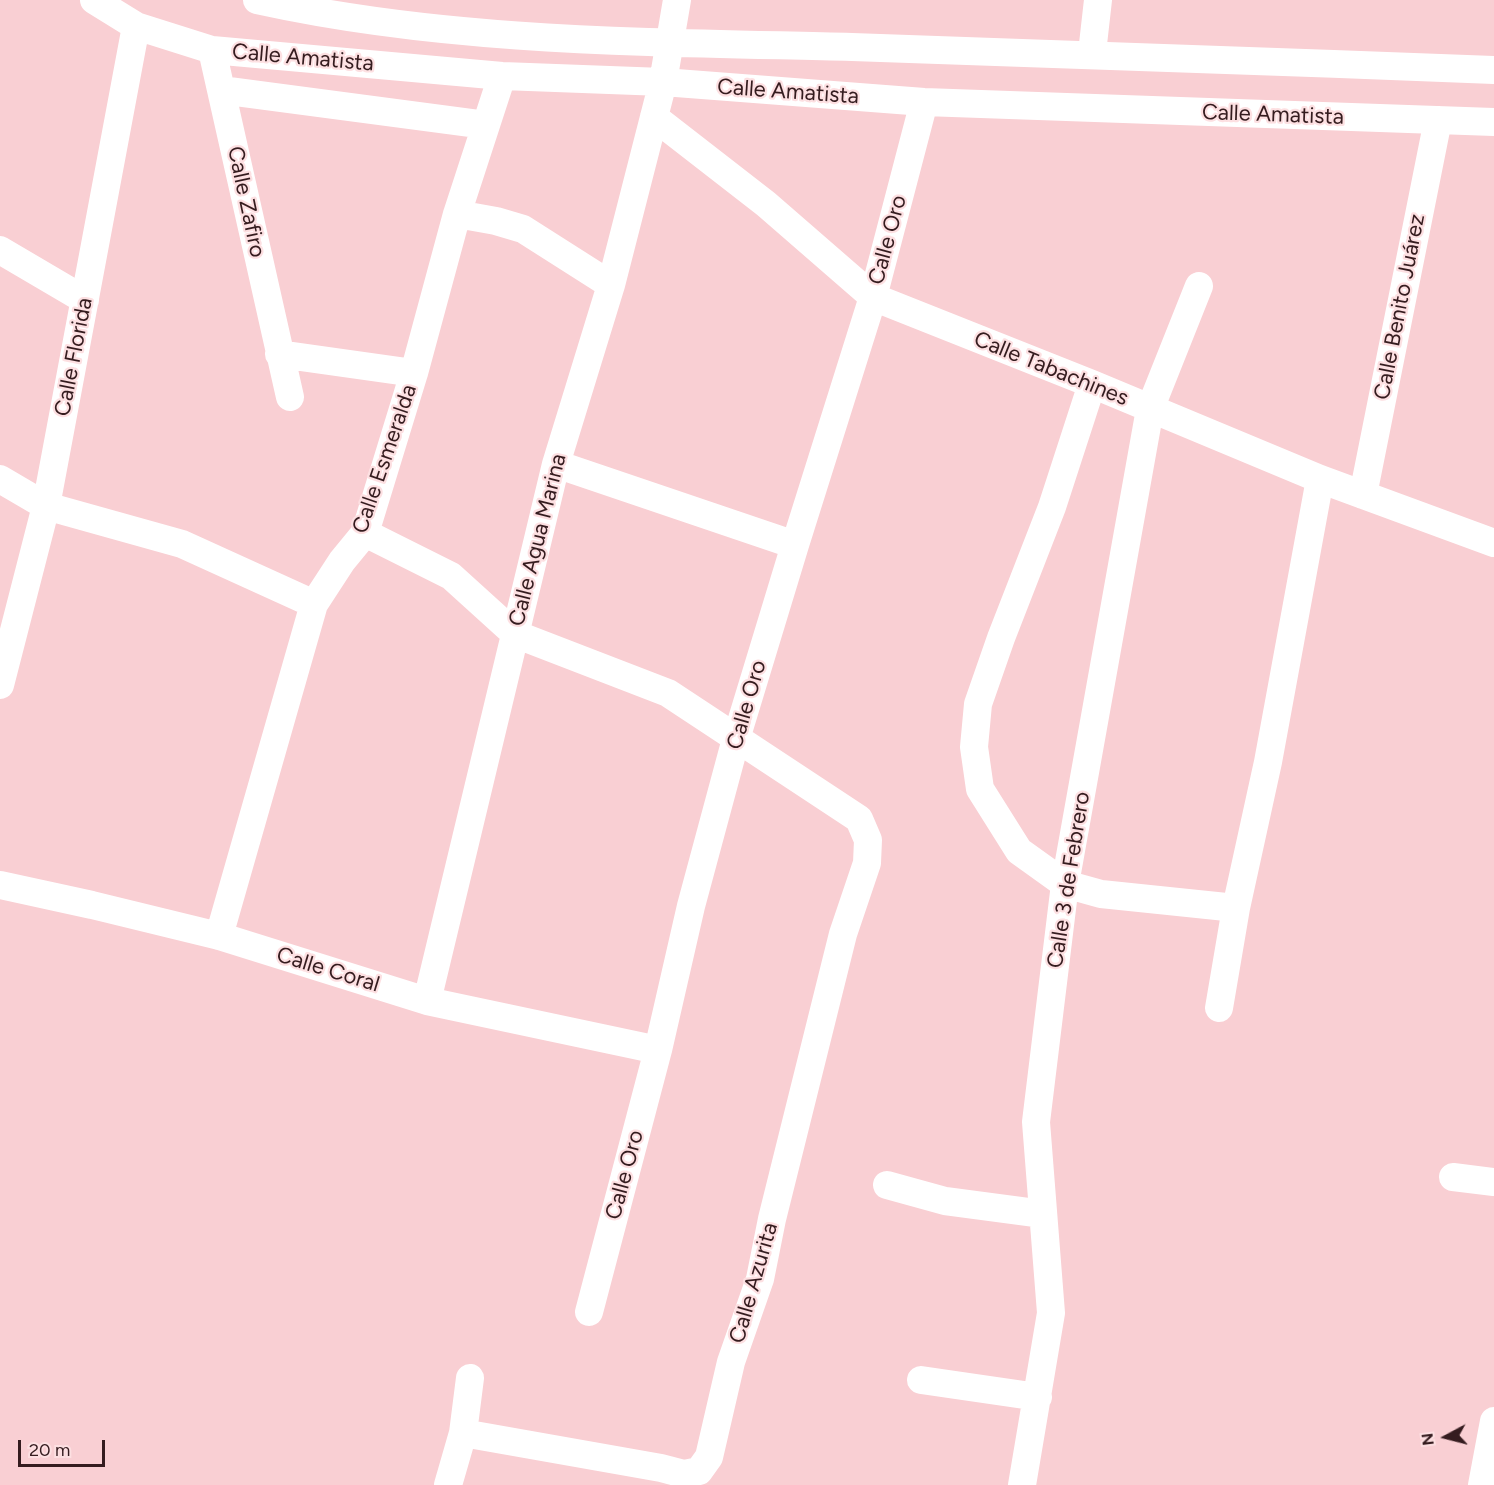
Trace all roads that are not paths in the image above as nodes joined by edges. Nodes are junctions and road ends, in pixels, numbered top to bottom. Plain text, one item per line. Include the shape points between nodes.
1 (94, 0) edge
2 (257, 0) edge
3 (677, 0) edge
4 (1098, 0) edge
5 (136, 26) junction
6 (671, 42) junction
7 (212, 50) junction
8 (1092, 53) junction
9 (1494, 70) edge
10 (502, 76) junction
11 (663, 82) junction
12 (221, 90) junction
13 (924, 102) junction
14 (654, 117) junction
15 (1438, 120) junction
16 (1494, 122) edge
17 (486, 125) junction
18 (457, 214) junction
19 (0, 250) edge
20 (611, 285) junction
21 (1199, 286) dead end
22 (873, 297) junction
23 (86, 300) junction
24 (279, 354) junction
25 (414, 373) junction
26 (1092, 384) junction
27 (290, 397) dead end
28 (1150, 409) junction
29 (556, 464) junction
30 (0, 479) edge
31 (1320, 479) junction
32 (1363, 495) junction
33 (46, 506) junction
34 (365, 533) junction
35 (1494, 543) edge
36 (795, 544) junction
37 (314, 604) junction
38 (514, 634) junction
39 (0, 684) edge
40 (736, 740) junction
41 (1065, 884) junction
42 (0, 885) edge
43 (1236, 908) junction
44 (219, 936) junction
45 (427, 1001) junction
46 (1219, 1008) dead end
47 (657, 1050) junction
48 (1453, 1177) dead end
49 (1494, 1182) edge
50 (887, 1185) dead end
51 (1043, 1214) junction
52 (589, 1312) dead end
53 (470, 1378) dead end
54 (921, 1380) dead end
55 (1038, 1397) junction
56 (1494, 1421) edge
57 (463, 1434) junction
58 (448, 1485) edge
59 (1022, 1485) edge
60 (1482, 1485) edge

1 - 5 street, Calle Amatista
2 - 6 street, Calle Amatista via 313,12 477,33
3 - 6 street, Calle Agua Marina
4 - 8 street
5 - 7 street, Calle Amatista
5 - 23 street, Calle Florida
6 - 8 street, Calle Amatista
6 - 11 street, Calle Agua Marina
7 - 10 street, Calle Amatista
7 - 12 street, Calle Zafiro
8 - 9 street, Calle Amatista
10 - 11 street, Calle Amatista
10 - 17 street, Calle Esmeralda
11 - 13 street, Calle Amatista
11 - 14 street, Calle Agua Marina
12 - 17 street
12 - 24 street, Calle Zafiro
13 - 15 street, Calle Amatista
13 - 22 street, Calle Oro
14 - 20 street, Calle Agua Marina
14 - 22 street, Calle Tabachines via 766,204
15 - 16 street, Calle Amatista
15 - 32 street, Calle Benito Juárez
17 - 18 street, Calle Esmeralda
18 - 20 street via 523,229
18 - 25 street, Calle Esmeralda
19 - 23 street
20 - 29 street, Calle Agua Marina
21 - 28 street, Calle 3 de Febrero
22 - 26 street, Calle Tabachines
22 - 36 street, Calle Oro
23 - 33 street, Calle Florida
24 - 25 street
24 - 27 street, Calle Zafiro
25 - 34 street, Calle Esmeralda
26 - 28 street, Calle Tabachines
26 - 41 street via 1052,507 978,704 975,747 980,789 1019,851
28 - 31 street, Calle Tabachines
28 - 41 street, Calle 3 de Febrero
29 - 36 street
29 - 38 street, Calle Agua Marina
30 - 33 street
31 - 32 street, Calle Tabachines
31 - 43 street via 1268,762
32 - 35 street, Calle Tabachines
33 - 37 street via 182,544
33 - 39 street, Calle Florida
34 - 37 street, Calle Esmeralda
34 - 38 street via 451,576
36 - 40 street, Calle Oro
37 - 44 street, Calle Esmeralda
38 - 40 street via 668,693
38 - 45 street, Calle Agua Marina
40 - 47 street, Calle Oro
40 - 57 street, Calle Azurita via 859,819 868,840 867,863 843,934 760,1279 731,1362 709,1457 699,1471 684,1474
41 - 43 street via 1101,894
41 - 51 street, Calle 3 de Febrero via 1036,1122
42 - 44 street, Calle Coral
43 - 46 street
44 - 45 street, Calle Coral
45 - 47 street, Calle Coral
47 - 52 street, Calle Oro
48 - 49 street
50 - 51 street via 945,1200
51 - 55 street, Calle 3 de Febrero via 1051,1314
53 - 57 street
54 - 55 street
55 - 59 street, Calle 3 de Febrero
56 - 60 street
57 - 58 street

